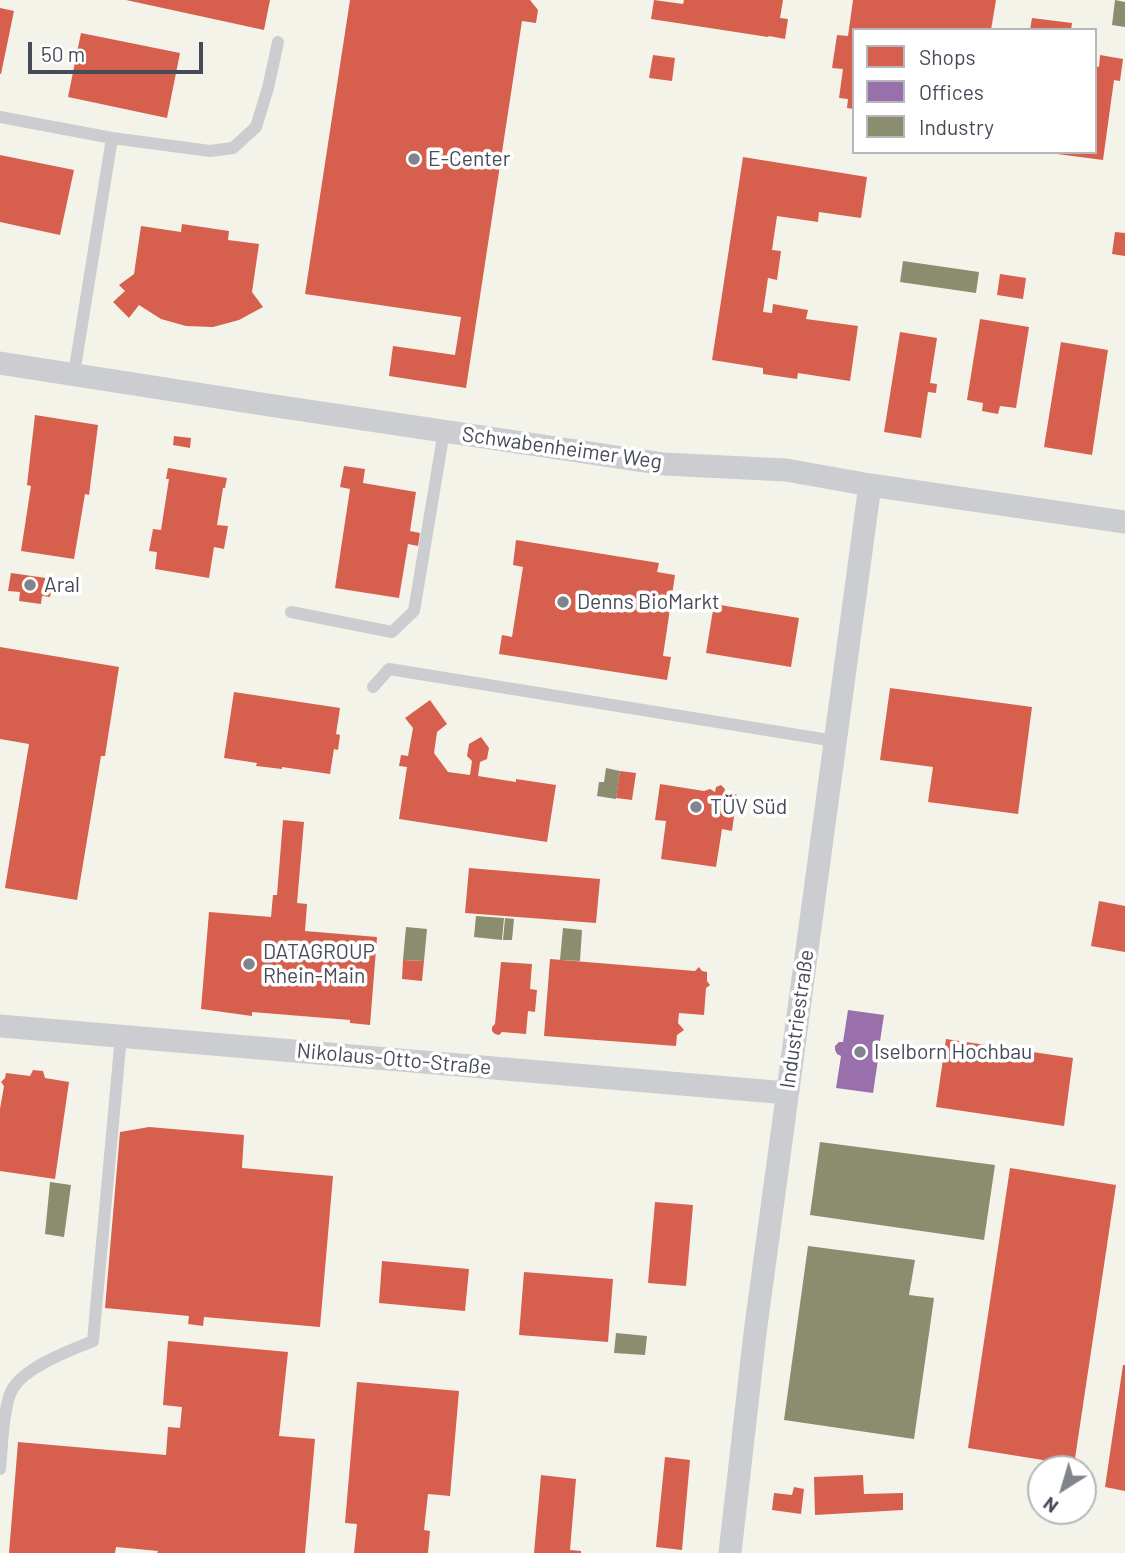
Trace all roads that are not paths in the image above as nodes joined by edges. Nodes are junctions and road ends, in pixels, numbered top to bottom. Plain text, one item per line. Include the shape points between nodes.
1 (278, 42) dead end
2 (0, 117) edge
3 (113, 138) junction
4 (0, 363) edge
5 (74, 374) junction
6 (444, 431) junction
7 (870, 485) junction
8 (1125, 522) edge
9 (291, 612) dead end
10 (373, 687) dead end
11 (835, 741) junction
12 (0, 1026) edge
13 (121, 1036) junction
14 (787, 1093) junction
15 (0, 1469) edge
16 (730, 1553) edge

1 - 3 lane via 256,127 233,148 210,151
2 - 3 lane
3 - 5 lane
4 - 5 street, Schwabenheimer Weg
5 - 6 street, Schwabenheimer Weg
6 - 7 street, Schwabenheimer Weg via 664,464 786,470
6 - 9 lane via 415,611 392,632
7 - 8 street, Schwabenheimer Weg
7 - 11 street, Industriestraße
10 - 11 lane via 389,669
11 - 14 street, Industriestraße
12 - 13 street, Nikolaus-Otto-Straße
13 - 14 street, Nikolaus-Otto-Straße
13 - 15 lane via 93,1341 24,1375 12,1389
14 - 16 street, Industriestraße

